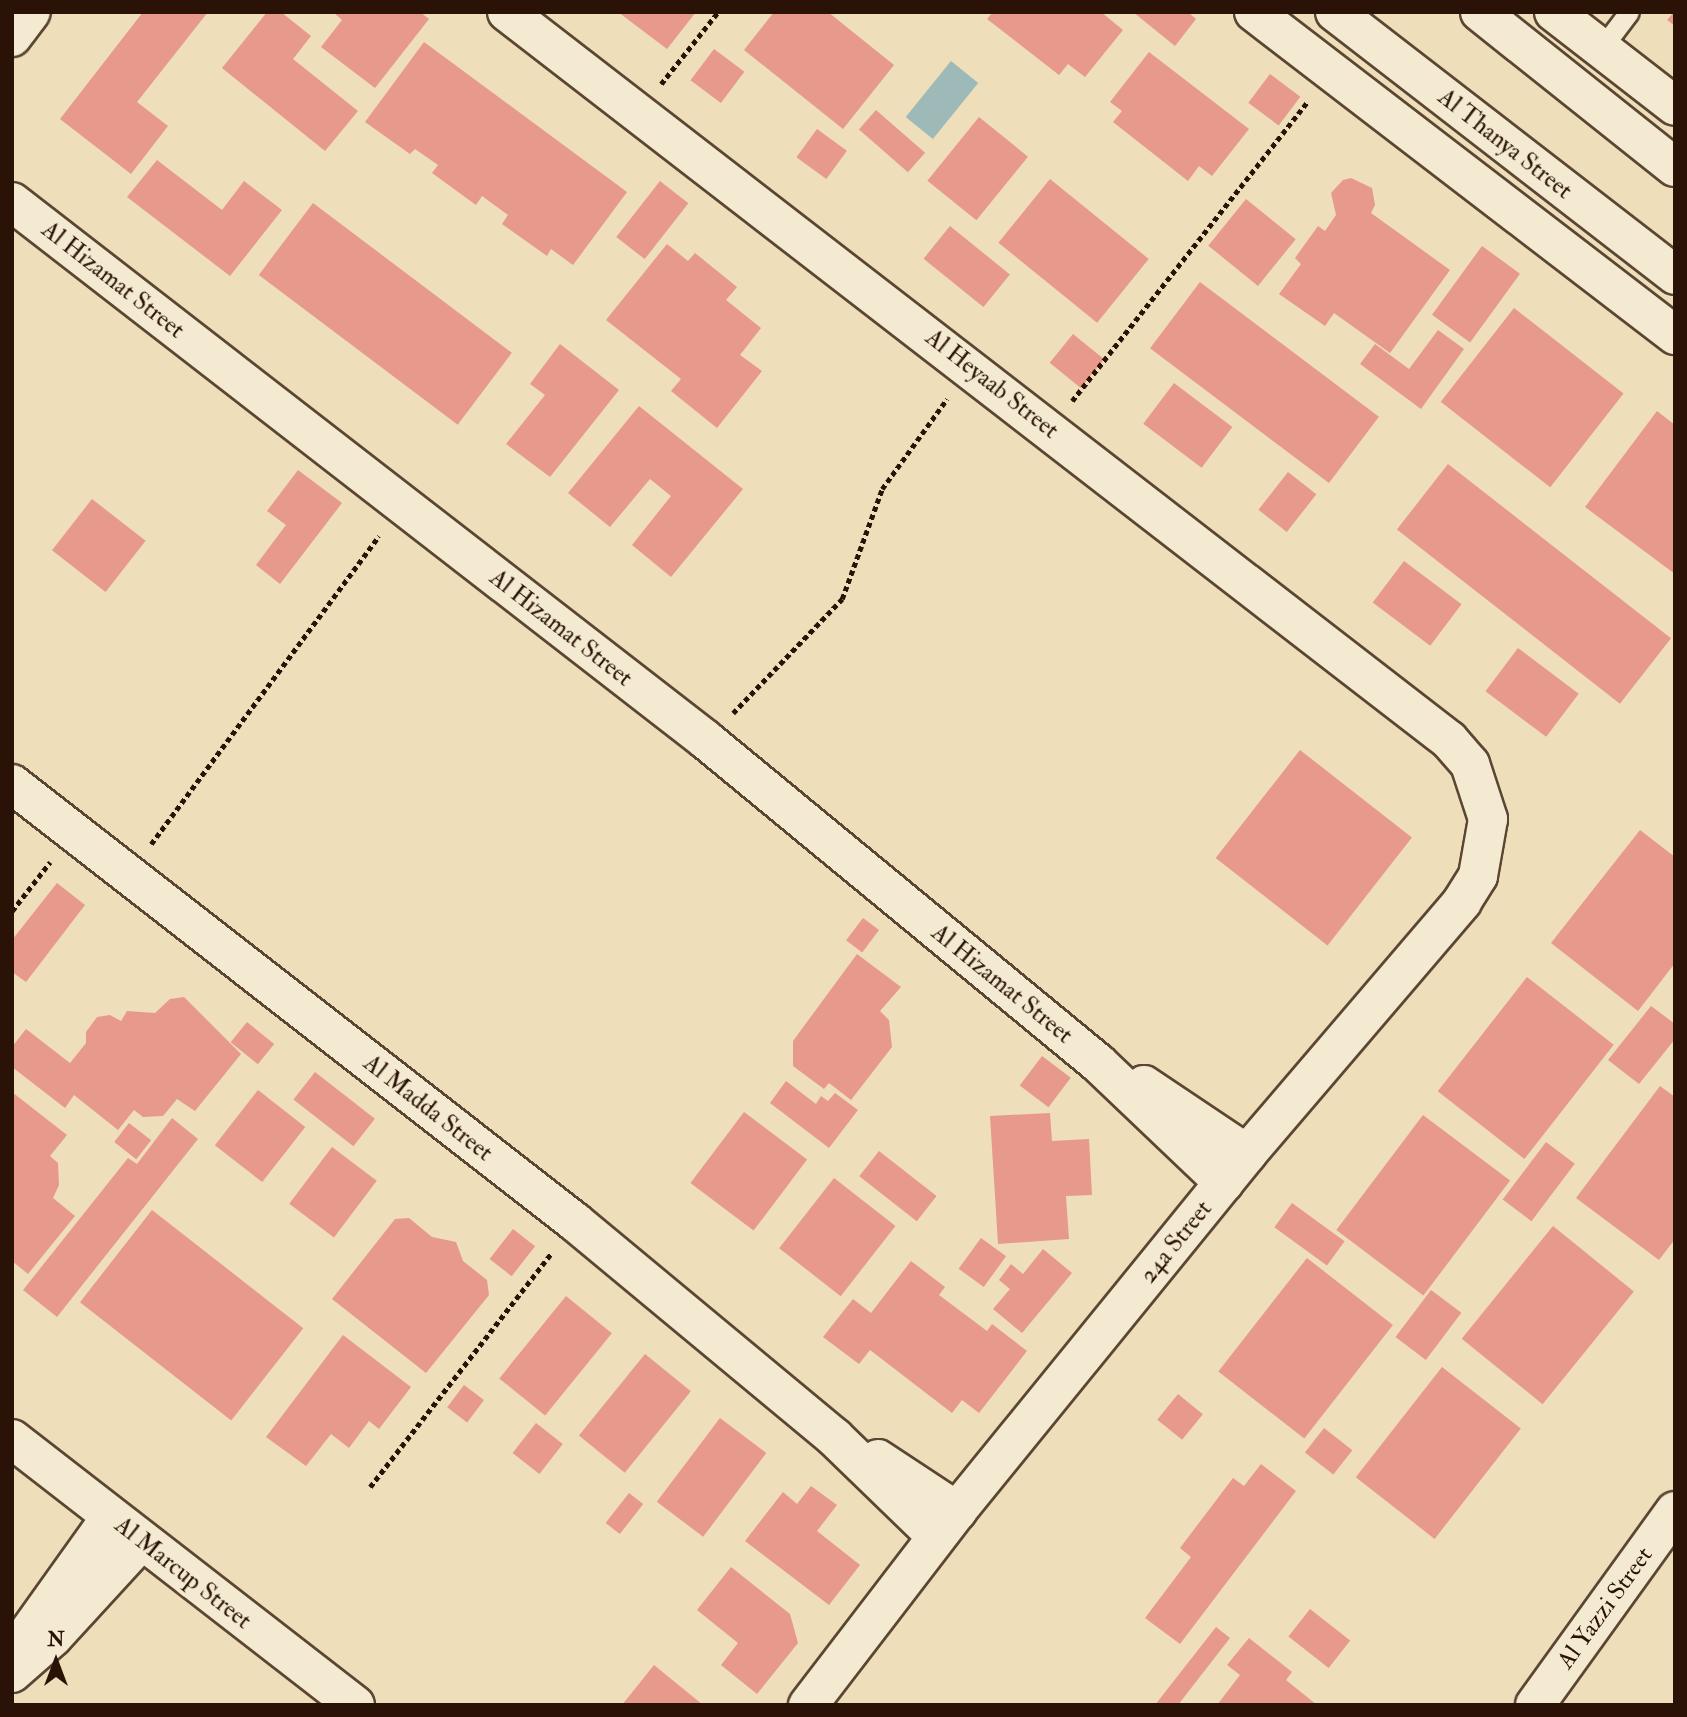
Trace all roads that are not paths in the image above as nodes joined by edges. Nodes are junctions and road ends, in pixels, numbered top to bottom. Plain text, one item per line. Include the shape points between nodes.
1 (31, 12) edge
2 (508, 12) edge
3 (1254, 12) edge
4 (1335, 12) edge
5 (1480, 12) edge
6 (1554, 12) edge
7 (1629, 12) edge
8 (12, 37) edge
9 (1601, 48) junction
10 (1675, 106) edge
11 (1675, 167) edge
12 (12, 202) edge
13 (1675, 275) edge
14 (1675, 335) edge
15 (1471, 764) joint
16 (12, 784) edge
17 (1101, 1066) junction
18 (1247, 1154) junction
19 (1224, 1183) junction
20 (12, 1439) edge
21 (1675, 1511) edge
22 (110, 1518) junction
23 (947, 1523) junction
24 (140, 1542) junction
25 (12, 1659) edge
26 (12, 1673) edge
27 (355, 1705) edge
28 (808, 1705) edge
29 (1535, 1705) edge

1 - 8 street
2 - 15 street, Al Heyaab Street via 1449,740
3 - 14 street
4 - 13 street, Al Thanya Street
5 - 11 street
6 - 9 street
7 - 9 lane
9 - 10 street
12 - 17 street, Al Hizamat Street via 706,740
15 - 18 street, 24a Street via 1488,819 1478,877 1462,902
16 - 23 street, Al Madda Street via 575,1222 838,1441 893,1467
17 - 18 street, Al Hizamat Street via 1156,1092
17 - 19 street, Al Hizamat Street
18 - 19 street, 24a Street
19 - 23 street, 24a Street
20 - 22 street, Al Marcup Street
21 - 29 street, Al Yazzi Street
22 - 24 street, Al Marcup Street
22 - 25 street
23 - 28 street, 24a Street
24 - 26 street
24 - 27 street, Al Marcup Street

